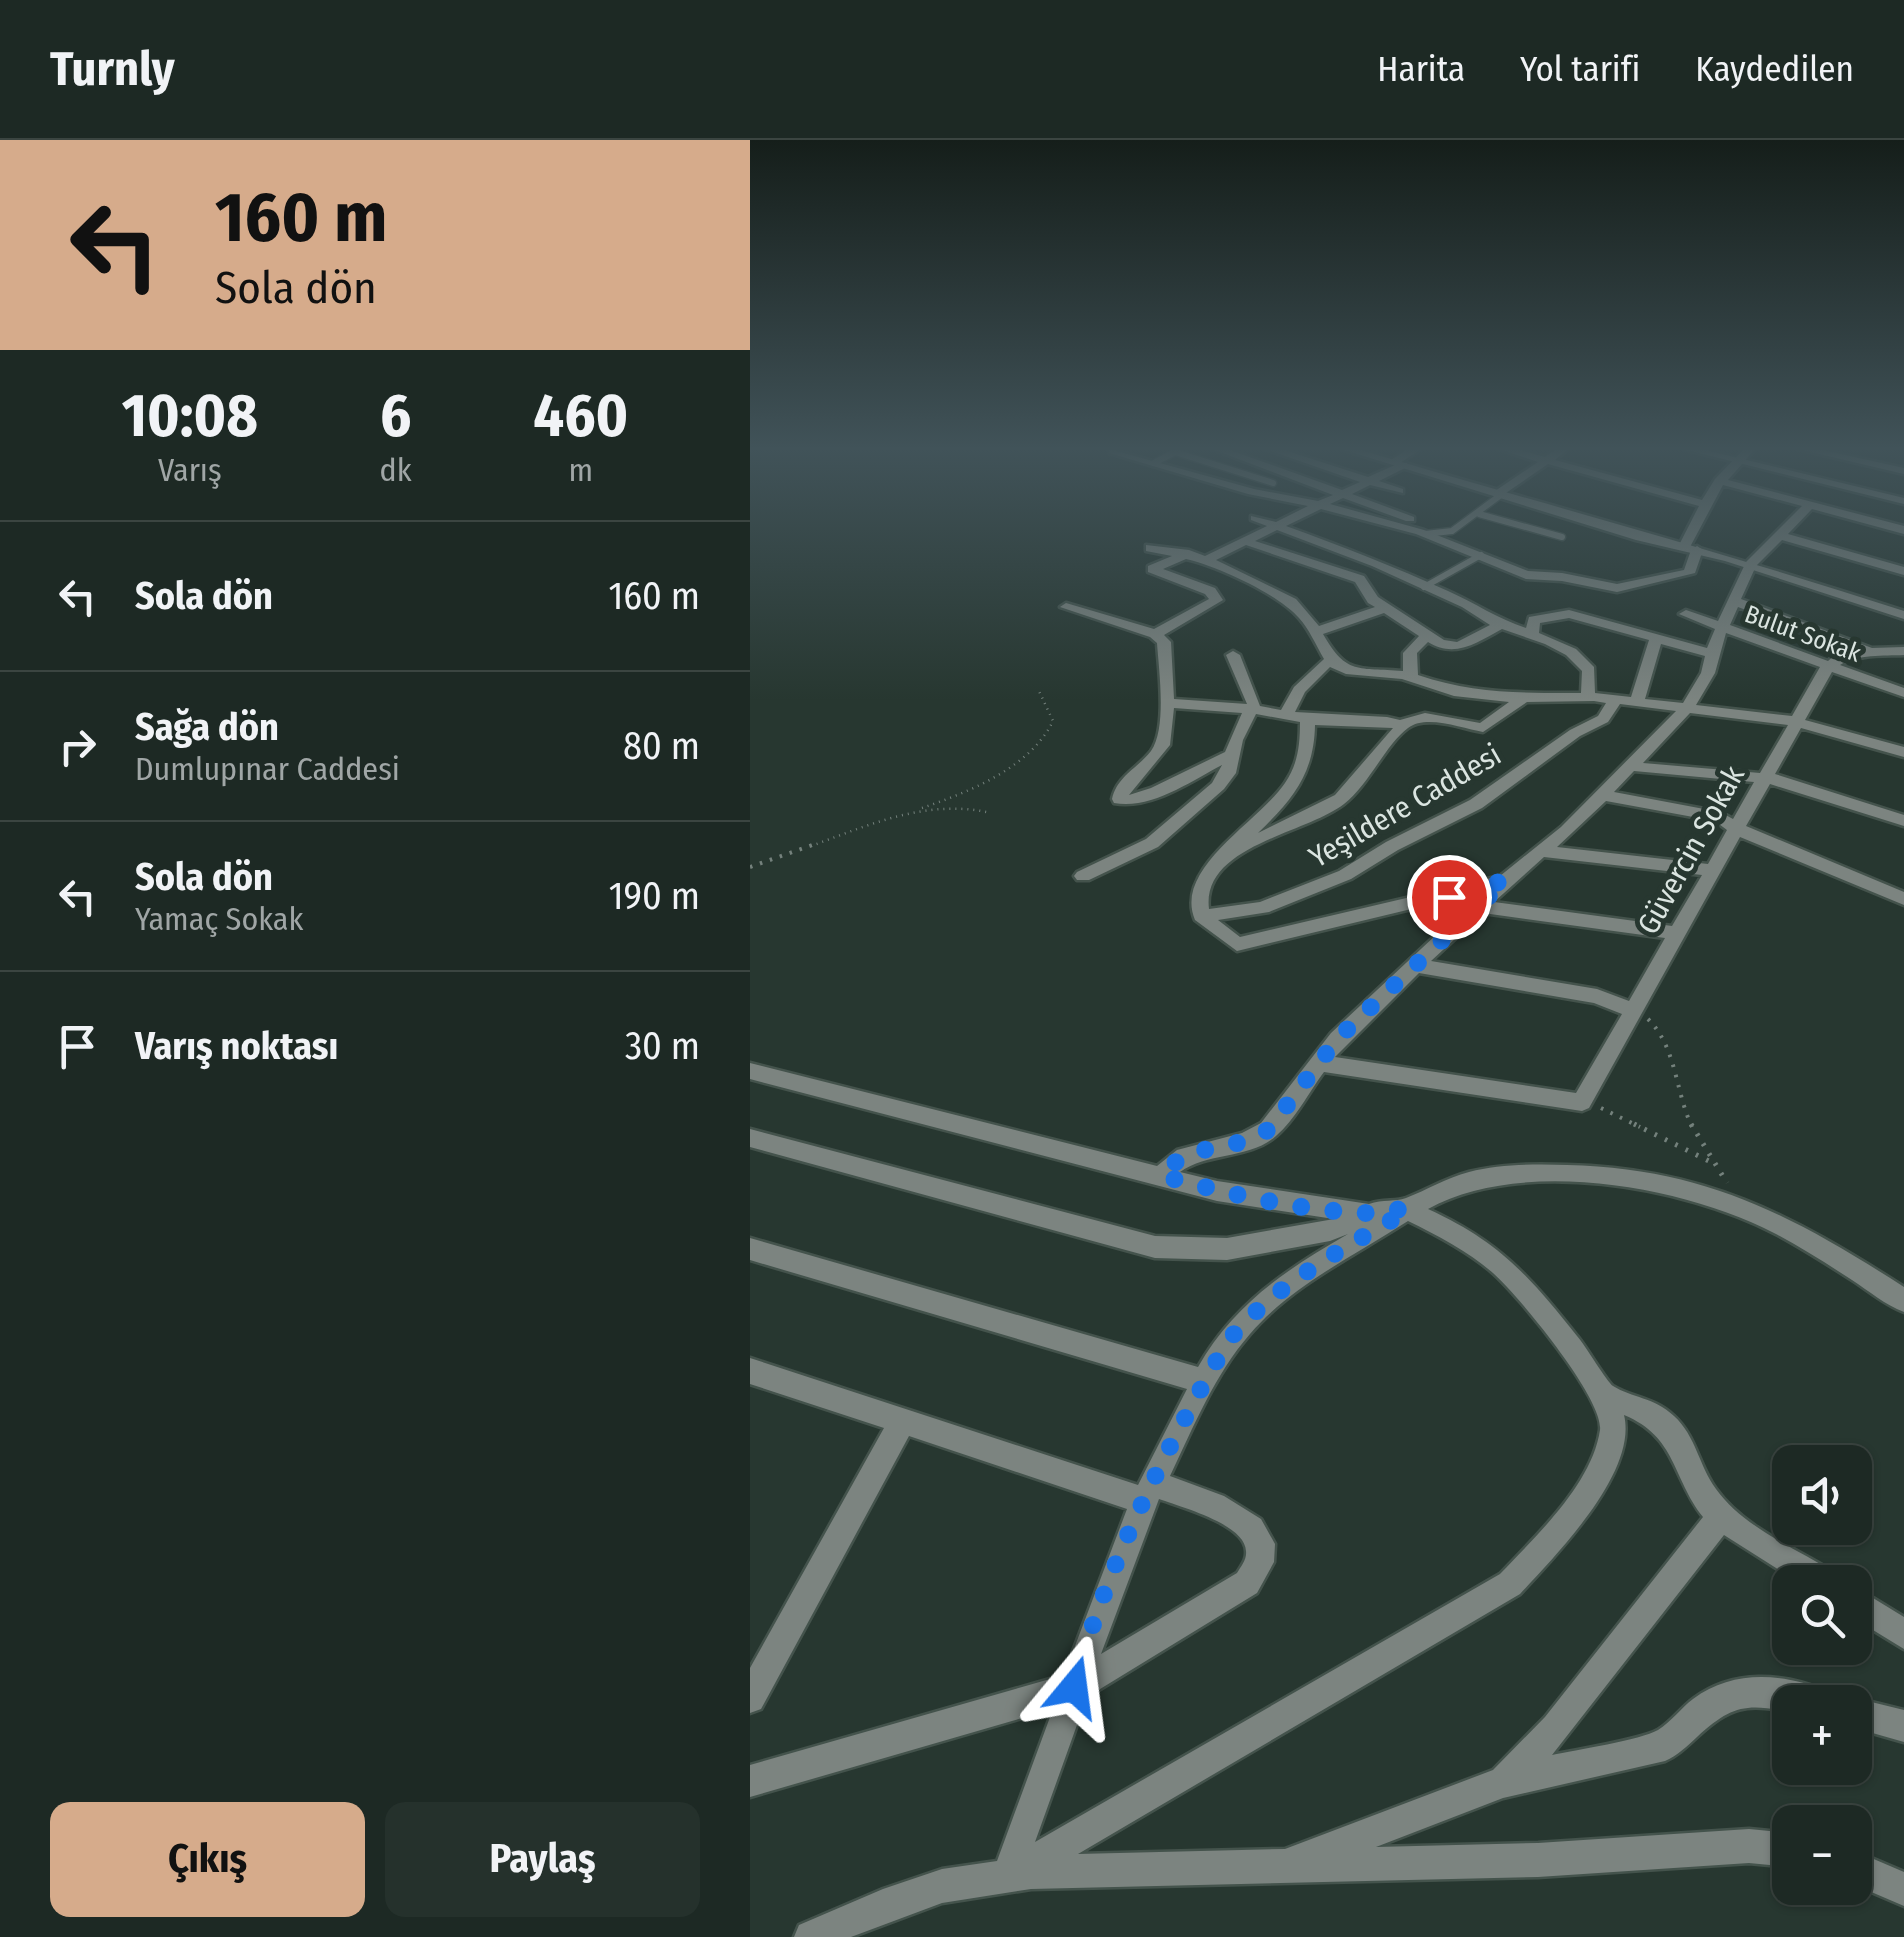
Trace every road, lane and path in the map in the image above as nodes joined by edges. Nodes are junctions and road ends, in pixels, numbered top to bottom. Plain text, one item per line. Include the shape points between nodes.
1 (1267, 533) edge
2 (1296, 533) edge
3 (1422, 533) edge
4 (1436, 533) edge
5 (1544, 533) edge
6 (1638, 533) edge
7 (1696, 533) edge
8 (1426, 534) junction
9 (1779, 534) joint
10 (1562, 538) dead end
11 (1247, 542) junction
12 (1150, 548) dead end
13 (1691, 548) junction
14 (1189, 554) junction
15 (1481, 555) junction
16 (1206, 560) junction
17 (1750, 565) junction
18 (1904, 571) edge
19 (1365, 583) junction
20 (1422, 586) junction
21 (1734, 601) junction
22 (1066, 607) dead end
23 (1386, 608) junction
24 (1686, 614) dead end
25 (1904, 615) edge
26 (1502, 624) junction
27 (1722, 628) junction
28 (1315, 632) junction
29 (1155, 634) junction
30 (1532, 634) junction
31 (1904, 636) edge
32 (1428, 637) junction
33 (1656, 639) junction
34 (1897, 651) edge
35 (1870, 652) junction
36 (1713, 654) junction
37 (1234, 655) dead end
38 (1330, 660) junction
39 (1829, 666) junction
40 (1412, 677) junction
41 (1039, 691) dead end
42 (1904, 693) edge
43 (1588, 697) junction
44 (1521, 700) junction
45 (1615, 700) junction
46 (1638, 702) junction
47 (1165, 703) junction
48 (1687, 708) junction
49 (1254, 709) junction
50 (1287, 713) junction
51 (1308, 720) junction
52 (1794, 722) junction
53 (1401, 724) junction
54 (1904, 752) edge
55 (1231, 755) junction
56 (1629, 766) junction
57 (1763, 777) junction
58 (1602, 794) junction
59 (908, 812) junction
60 (991, 813) dead end
61 (1904, 821) edge
62 (1735, 828) junction
63 (1233, 850) junction
64 (1541, 850) junction
65 (750, 867) edge
66 (1712, 870) junction
67 (1084, 876) dead end
68 (1506, 880) junction
69 (1904, 900) edge
70 (1480, 906) junction
71 (1200, 916) junction
72 (1677, 933) junction
73 (1417, 966) junction
74 (1634, 1010) junction
75 (1318, 1063) junction
76 (750, 1072) edge
77 (1582, 1102) junction
78 (750, 1138) edge
79 (1714, 1164) junction
80 (1162, 1176) junction
81 (1744, 1208) junction
82 (1409, 1210) junction
83 (1368, 1214) junction
84 (750, 1248) edge
85 (1904, 1301) edge
86 (750, 1370) edge
87 (1205, 1382) junction
88 (1604, 1396) junction
89 (902, 1422) junction
90 (1148, 1492) junction
91 (1722, 1515) junction
92 (1798, 1565) edge
93 (1872, 1613) edge
94 (1904, 1634) edge
95 (1074, 1687) junction
96 (1772, 1693) edge
97 (750, 1698) edge
98 (1872, 1718) edge
99 (1904, 1726) edge
100 (750, 1781) edge
101 (1503, 1782) junction
102 (1772, 1849) edge
103 (1279, 1868) junction
104 (1010, 1874) junction
105 (1872, 1875) edge
106 (1904, 1888) edge
107 (812, 1937) edge

1 - 11 street
2 - 20 street
3 - 8 street
4 - 8 lane
5 - 10 lane
6 - 13 street
7 - 13 street
8 - 15 street
9 - 17 street
9 - 18 street
11 - 16 street
11 - 19 street
12 - 14 street
13 - 15 street via 1689,572 1617,588 1521,574
13 - 17 street
14 - 16 street
14 - 29 street via 1152,569 1210,591 1216,600
15 - 20 lane
16 - 28 street via 1291,602
17 - 21 street
17 - 25 street
19 - 20 street
19 - 23 street via 1369,597
20 - 26 street
21 - 27 street
21 - 35 street
22 - 29 street
23 - 28 street
23 - 32 street
24 - 27 street, Bulut Sokak
26 - 30 street
26 - 32 street via 1459,646
27 - 36 street
27 - 39 street, Bulut Sokak
28 - 38 street
29 - 47 street via 1164,642
30 - 33 street via 1534,620 1562,613
30 - 43 street via 1586,665
31 - 34 street
32 - 40 street via 1409,651
33 - 36 street
33 - 46 street
34 - 35 street
35 - 39 street
36 - 48 street
37 - 49 street
38 - 40 street via 1346,670
38 - 50 street
39 - 42 street, Bulut Sokak
39 - 52 street, Güvercin Sokak
40 - 44 street via 1466,694
41 - 59 path via 1052,721 1040,742 968,790
43 - 44 street
43 - 45 street
44 - 53 street via 1483,728 1421,717
45 - 46 street
45 - 71 street, Yeşildere Caddesi via 1603,719 1476,804 1345,875 1263,908
46 - 48 street
47 - 49 street
47 - 55 street via 1164,742 1120,800 1142,800
48 - 52 street
48 - 56 street
49 - 50 street
49 - 55 street
50 - 51 street
51 - 53 street
51 - 63 street via 1311,747 1298,774 1280,803
52 - 54 street
52 - 57 street, Güvercin Sokak
53 - 63 street via 1341,799
55 - 67 street via 1224,779 1166,832
56 - 57 street
56 - 58 street
57 - 61 street
57 - 62 street, Güvercin Sokak
58 - 62 street via 1720,817
58 - 64 street
59 - 60 path
59 - 65 path
62 - 66 street, Güvercin Sokak
62 - 69 street
63 - 71 street via 1204,876 1196,900
64 - 66 street
64 - 68 street
66 - 72 street, Güvercin Sokak
68 - 70 street
68 - 71 street via 1237,944
70 - 72 street
70 - 73 street
72 - 74 street, Güvercin Sokak
73 - 74 street via 1584,993
73 - 75 street
74 - 77 street, Güvercin Sokak
74 - 79 path via 1656,1025 1668,1045 1681,1102
75 - 77 street
75 - 80 street via 1262,1134 1182,1156
76 - 80 street
77 - 79 path
78 - 83 street via 1155,1246 1227,1249 1330,1232
79 - 81 path
80 - 83 street via 1247,1197
81 - 82 street via 1666,1181 1596,1173 1472,1180
81 - 85 street
82 - 83 street
82 - 87 street via 1265,1303 1228,1341
82 - 88 street via 1500,1264
84 - 87 street
86 - 89 street
87 - 90 street
88 - 91 street via 1663,1422 1682,1445 1696,1485
88 - 104 street via 1614,1427 1601,1473 1556,1536 1510,1584
89 - 90 street
89 - 97 street
90 - 95 street
90 - 95 street via 1250,1525 1264,1548 1263,1560 1235,1592
91 - 92 street
91 - 101 street via 1556,1728
93 - 94 street
95 - 100 street
95 - 104 street via 1021,1826
96 - 101 street via 1738,1692 1706,1708 1666,1745
98 - 99 street
101 - 103 street
102 - 103 street
103 - 104 street
104 - 107 street via 942,1886
105 - 106 street

